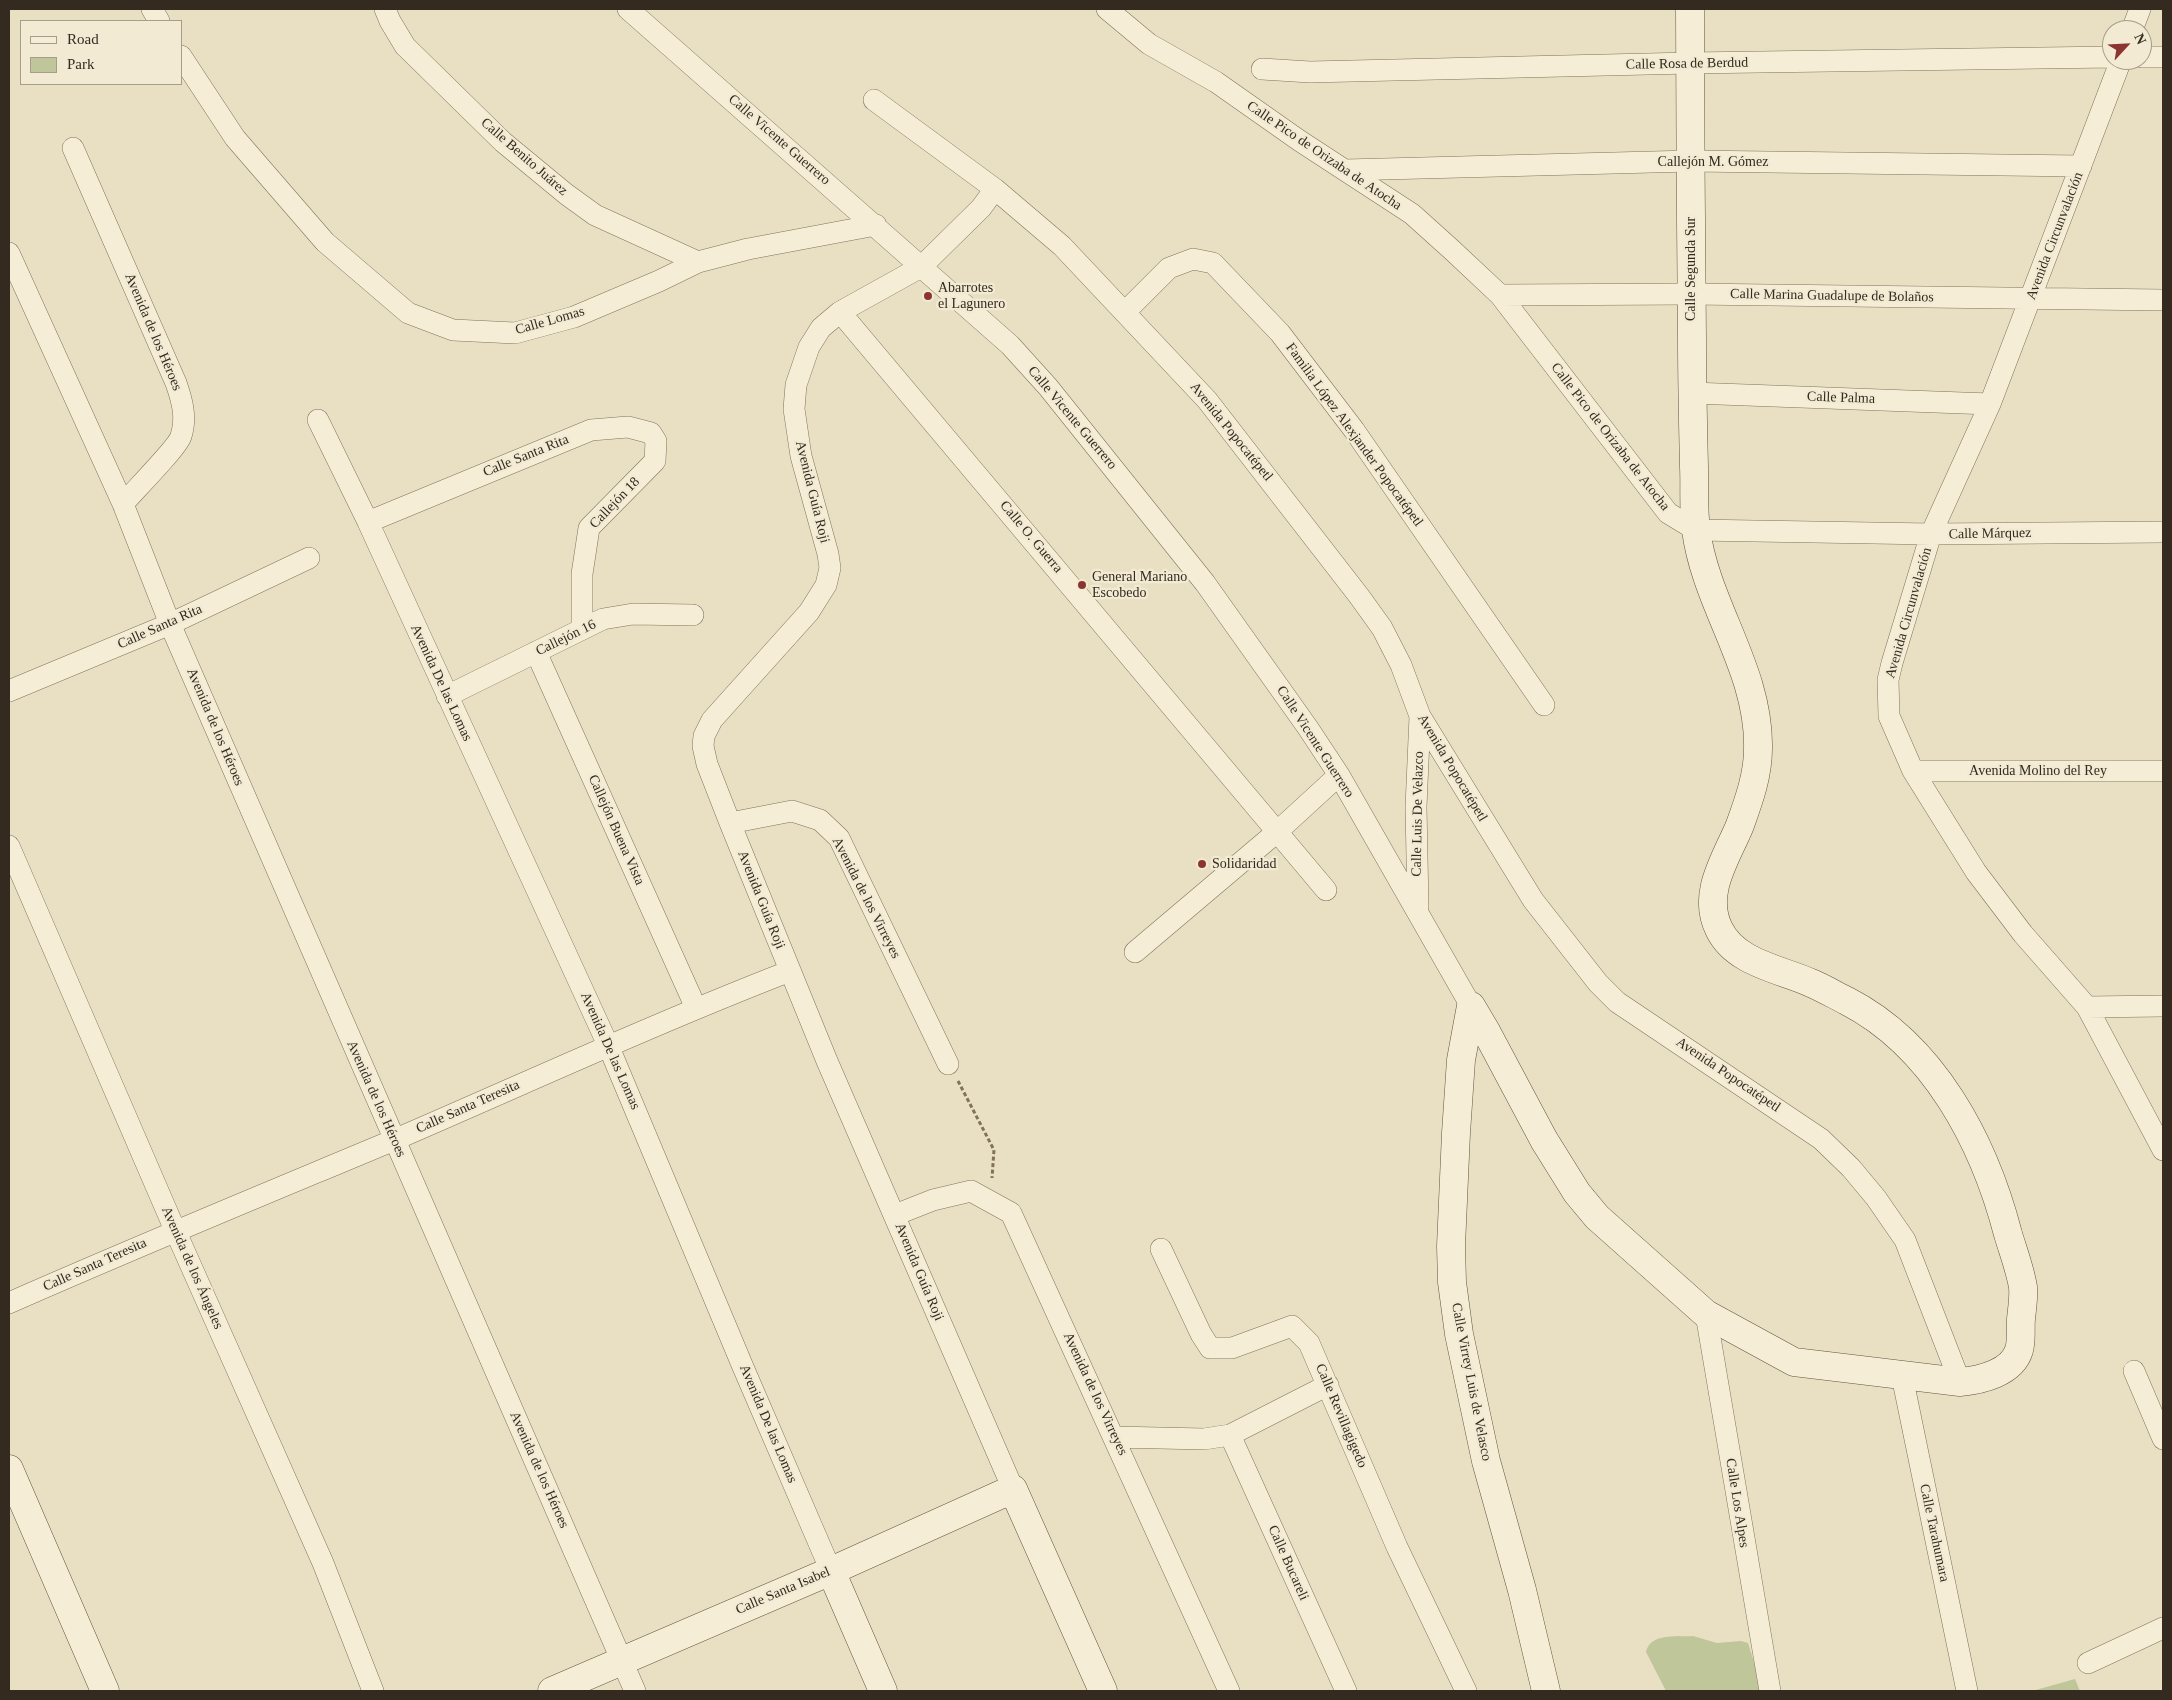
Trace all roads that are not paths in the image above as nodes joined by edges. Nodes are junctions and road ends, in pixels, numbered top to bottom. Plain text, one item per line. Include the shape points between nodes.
1 (152, 9) edge
2 (385, 9) edge
3 (628, 9) edge
4 (1107, 9) edge
5 (1690, 9) edge
6 (158, 20) edge
7 (2102, 57) edge
8 (182, 58) edge
9 (1690, 63) junction
10 (1262, 70) dead end
11 (2117, 70) edge
12 (874, 100) dead end
13 (73, 148) dead end
14 (1691, 161) junction
15 (2081, 166) junction
16 (1345, 170) junction
17 (995, 189) junction
18 (876, 225) junction
19 (9, 253) edge
20 (698, 262) junction
21 (921, 267) junction
22 (1691, 294) junction
23 (1500, 295) junction
24 (2030, 299) junction
25 (2163, 300) edge
26 (840, 312) junction
27 (1125, 312) junction
28 (1692, 393) junction
29 (1990, 404) junction
30 (318, 420) dead end
31 (656, 441) joint
32 (123, 504) junction
33 (368, 522) junction
34 (1696, 530) junction
35 (2163, 532) edge
36 (1931, 534) junction
37 (309, 558) dead end
38 (693, 615) dead end
39 (170, 624) junction
40 (582, 629) junction
41 (536, 652) junction
42 (9, 691) edge
43 (447, 696) junction
44 (1544, 705) dead end
45 (1420, 716) junction
46 (1913, 771) junction
47 (2163, 771) edge
48 (1339, 775) junction
49 (730, 823) junction
50 (1278, 831) junction
51 (9, 846) edge
52 (1326, 890) dead end
53 (1419, 912) junction
54 (1134, 952) dead end
55 (790, 971) junction
56 (1471, 1006) junction
57 (2163, 1006) edge
58 (2087, 1007) junction
59 (696, 1008) junction
60 (608, 1045) junction
61 (948, 1064) road end
62 (394, 1140) junction
63 (2163, 1150) edge
64 (894, 1215) junction
65 (175, 1230) junction
66 (1161, 1249) dead end
67 (9, 1303) edge
68 (1706, 1314) junction
69 (2134, 1372) dead end
70 (1902, 1376) junction
71 (1960, 1382) junction
72 (1328, 1385) junction
73 (1230, 1435) junction
74 (1115, 1437) junction
75 (2163, 1439) edge
76 (9, 1469) edge
77 (1013, 1489) junction
78 (831, 1571) junction
79 (2163, 1628) edge
80 (622, 1661) junction
81 (2088, 1664) dead end
82 (105, 1691) edge
83 (373, 1691) edge
84 (552, 1691) edge
85 (635, 1691) edge
86 (883, 1691) edge
87 (1103, 1691) edge
88 (1229, 1691) edge
89 (1346, 1691) edge
90 (1466, 1691) edge
91 (1546, 1691) edge
92 (1770, 1691) edge
93 (1967, 1691) edge

1 - 6 street
2 - 20 street, Calle Benito Juárez via 404,46 504,142 566,194 595,215
3 - 18 street, Calle Vicente Guerrero
4 - 16 street, Calle Pico de Orizaba de Atocha via 1149,44 1216,82
5 - 9 street, Calle Segunda Sur
7 - 9 street, Calle Rosa de Berdud
8 - 20 street, Calle Lomas via 235,138 325,242 408,313 453,330 515,333 574,317
9 - 10 street, Calle Rosa de Berdud via 1310,72
9 - 14 street, Calle Segunda Sur
11 - 15 street, Avenida Circunvalación
12 - 17 street, Avenida Popocatépetl
13 - 32 street, Avenida de los Héroes via 182,403 184,421 181,438
14 - 15 street, Callejón M. Gómez
14 - 16 street, Callejón M. Gómez
14 - 22 street, Calle Segunda Sur
15 - 24 street, Avenida Circunvalación
16 - 23 street, Calle Pico de Orizaba de Atocha via 1412,214
17 - 21 street, Avenida Guía Roji via 981,208
17 - 27 street, Avenida Popocatépetl via 1062,246
18 - 20 street, Calle Lomas via 748,249
18 - 21 street, Calle Vicente Guerrero
19 - 32 street, Avenida de los Héroes
21 - 26 street, Avenida Guía Roji
21 - 48 street, Calle Vicente Guerrero via 1010,345 1048,386 1205,583
22 - 23 street, Calle Marina Guadalupe de Bolaños
22 - 24 street, Calle Marina Guadalupe de Bolaños
22 - 28 street, Calle Segunda Sur
23 - 34 street, Calle Pico de Orizaba de Atocha via 1668,513
24 - 25 street, Calle Marina Guadalupe de Bolaños
24 - 29 street, Avenida Circunvalación
26 - 49 street, Avenida Guía Roji via 820,328 809,347 796,385 794,409 801,456 830,568 826,585 809,612 712,720 704,736 707,764
26 - 50 street, Calle O. Guerra
27 - 44 street, Familia López Alexjander Popocatépetl via 1169,268 1193,259 1213,263 1280,333 1354,430
27 - 45 street, Avenida Popocatépetl via 1207,400 1359,596 1382,628 1401,665
28 - 29 street, Calle Palma
28 - 34 street, Calle Segunda Sur
29 - 36 street, Avenida Circunvalación
30 - 33 street, Avenida De las Lomas
31 - 33 street, Calle Santa Rita via 652,433 628,427 591,430
31 - 40 street, Callejón 18 via 655,461 588,528 582,574
32 - 39 street, Avenida de los Héroes
33 - 43 street, Avenida De las Lomas
34 - 36 street, Calle Márquez
34 - 71 street via 1706,574 1748,680 1757,716 1759,745 1752,792 1716,881 1714,918 1721,934 1736,951 1850,1002 1898,1035 1939,1082 1981,1152 2000,1201 2023,1289 2019,1350 2010,1365 1978,1380
35 - 36 street, Calle Márquez
36 - 46 street, Avenida Circunvalación via 1888,680 1889,716
37 - 39 street, Calle Santa Rita
38 - 40 street, Callejón 16 via 616,615
39 - 42 street, Calle Santa Rita
39 - 62 street, Avenida de los Héroes
40 - 41 street, Callejón 16
41 - 43 street, Callejón 16
41 - 59 street, Callejón Buena Vista
43 - 60 street, Avenida De las Lomas
45 - 53 street, Calle Luis De Velazco via 1416,807
45 - 71 street, Avenida Popocatépetl via 1533,900 1598,983 1616,1002 1821,1138 1876,1198 1906,1240
46 - 47 street, Avenida Molino del Rey
46 - 58 street, Avenida Circunvalación via 1976,872 2023,934
48 - 50 street
48 - 53 street, Calle Vicente Guerrero
49 - 55 street, Avenida Guía Roji
49 - 61 street, Avenida de los Virreyes via 792,811 820,820 839,838
50 - 52 street, Calle O. Guerra
50 - 54 street
51 - 65 street, Avenida de los Ángeles
53 - 56 street
55 - 59 street, Calle Santa Teresita
55 - 64 street, Avenida Guía Roji
56 - 68 street via 1544,1140 1577,1193 1597,1217
56 - 91 street, Calle Virrey Luis de Velasco via 1461,1060 1452,1282 1459,1334 1486,1461
57 - 58 street
58 - 63 street, Avenida Circunvalación
59 - 60 street, Calle Santa Teresita
60 - 62 street, Calle Santa Teresita
60 - 78 street, Avenida De las Lomas
62 - 65 street, Calle Santa Teresita
62 - 80 street, Avenida de los Héroes
64 - 74 street, Avenida de los Virreyes via 933,1200 970,1191 1011,1213
64 - 77 street, Avenida Guía Roji
65 - 67 street, Calle Santa Teresita
65 - 83 street, Avenida de los Ángeles via 323,1563
66 - 72 street, Calle Revillagigedo via 1200,1334 1210,1348 1232,1348 1292,1326 1309,1343
68 - 70 street via 1794,1362
68 - 92 street, Calle Los Alpes
69 - 75 street
70 - 71 street
70 - 93 street, Calle Tarahumara
72 - 73 street
72 - 90 street, Calle Revillagigedo via 1396,1547
73 - 74 street via 1204,1439
73 - 89 street, Calle Bucareli
74 - 88 street, Avenida de los Virreyes
76 - 82 street
77 - 78 street, Calle Santa Isabel
77 - 87 street, Avenida Guía Roji
78 - 80 street, Calle Santa Isabel
78 - 86 street, Avenida De las Lomas
79 - 81 street
80 - 84 street, Calle Santa Isabel
80 - 85 street, Avenida de los Héroes

